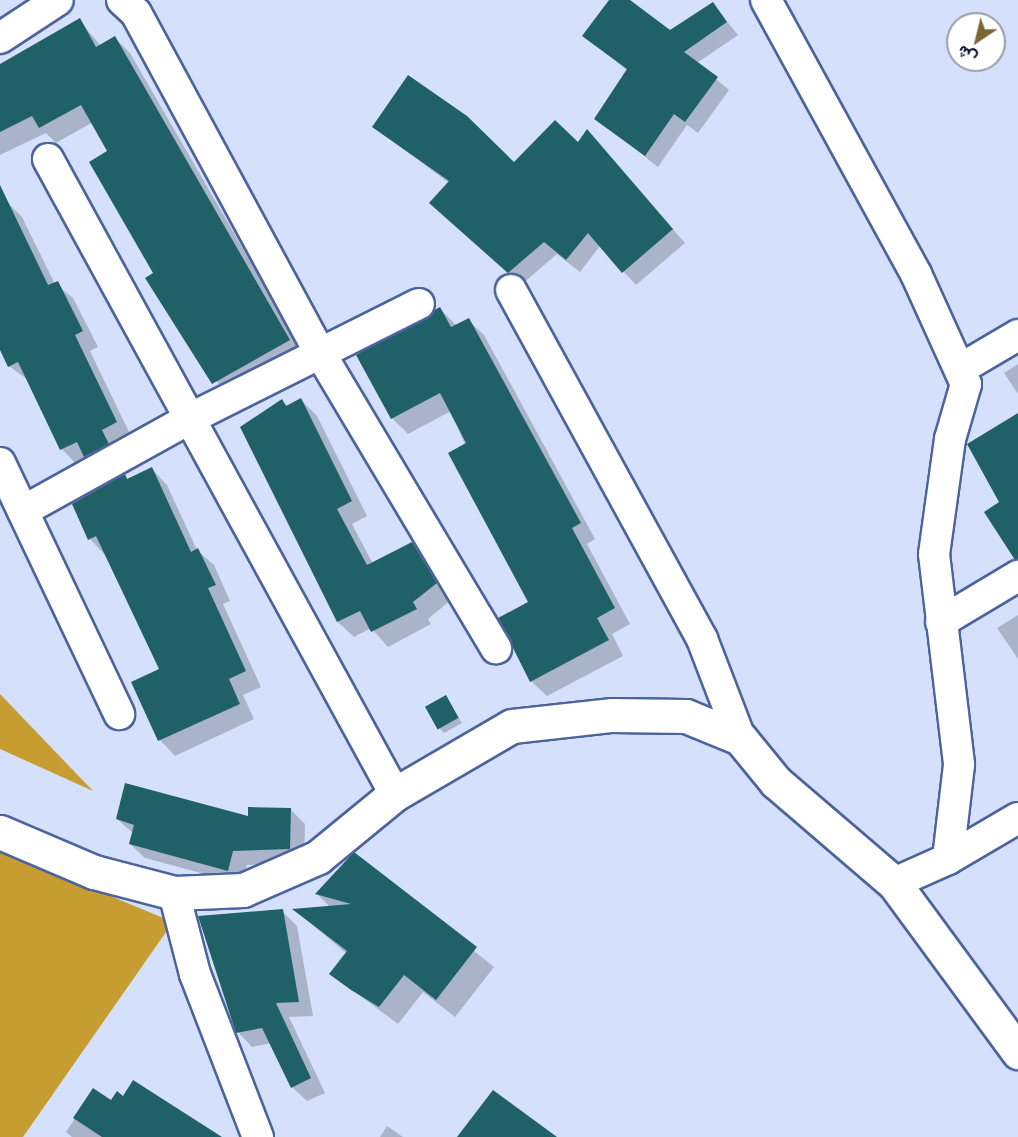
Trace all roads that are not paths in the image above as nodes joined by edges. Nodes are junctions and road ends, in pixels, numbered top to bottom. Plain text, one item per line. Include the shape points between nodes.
1 (58, 0) edge
2 (122, 0) edge
3 (766, 0) edge
4 (0, 38) edge
5 (48, 159) dead end
6 (511, 290) dead end
7 (419, 304) dead end
8 (1018, 335) edge
9 (320, 353) junction
10 (962, 368) junction
11 (189, 419) junction
12 (0, 463) edge
13 (23, 511) junction
14 (1018, 576) edge
15 (941, 622) junction
16 (496, 648) dead end
17 (119, 714) dead end
18 (740, 738) junction
19 (395, 795) junction
20 (1018, 818) edge
21 (0, 832) edge
22 (948, 859) junction
23 (894, 883) junction
24 (174, 893) junction
25 (1013, 1037) edge
26 (258, 1137) edge

1 - 4 street
2 - 9 street via 136,13
3 - 10 street
5 - 11 street
6 - 18 street via 702,639
7 - 9 street
8 - 10 street
9 - 11 street
9 - 16 street
10 - 15 street via 966,384 950,439 934,554
11 - 13 street
11 - 19 street
12 - 13 street
13 - 17 street
14 - 15 street
15 - 22 street via 959,765
18 - 19 main road via 686,716 612,715 512,726
18 - 23 main road via 776,782
19 - 24 main road via 318,857 243,890
20 - 22 street
21 - 24 main road via 94,872
22 - 23 street
23 - 25 main road
24 - 26 street via 195,974

